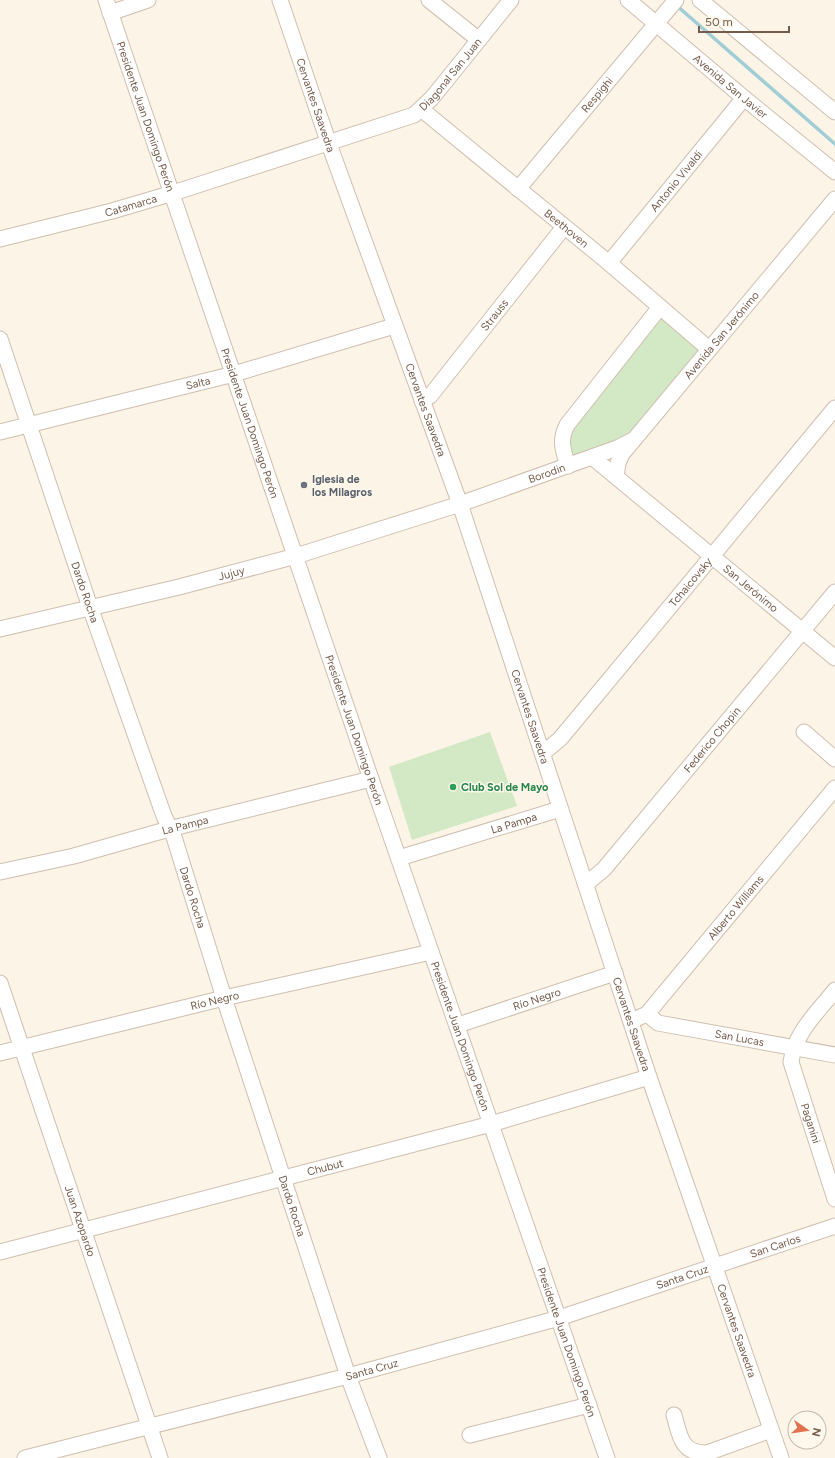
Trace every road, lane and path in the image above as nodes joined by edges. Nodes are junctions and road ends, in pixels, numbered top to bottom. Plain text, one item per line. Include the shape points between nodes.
1 (148, 0) edge
2 (280, 0) edge
3 (429, 0) edge
4 (511, 0) edge
5 (628, 0) edge
6 (700, 0) edge
7 (671, 5) edge
8 (108, 6) edge
9 (655, 23) junction
10 (479, 40) junction
11 (744, 98) junction
12 (421, 110) junction
13 (835, 112) edge
14 (329, 144) junction
15 (835, 172) edge
16 (518, 189) junction
17 (173, 193) junction
18 (835, 199) edge
19 (564, 227) junction
20 (0, 239) edge
21 (609, 263) junction
22 (660, 307) junction
23 (394, 326) junction
24 (0, 339) edge
25 (709, 349) junction
26 (234, 374) junction
27 (422, 400) junction
28 (835, 408) edge
29 (28, 425) junction
30 (0, 432) edge
31 (633, 440) junction
32 (592, 457) junction
33 (568, 466) junction
34 (616, 476) junction
35 (460, 504) junction
36 (296, 556) junction
37 (712, 557) junction
38 (835, 592) edge
39 (90, 608) junction
40 (0, 629) edge
41 (802, 631) junction
42 (835, 658) edge
43 (804, 732) dead end
44 (543, 752) junction
45 (835, 759) edge
46 (371, 779) junction
47 (835, 788) edge
48 (560, 809) junction
49 (169, 829) junction
50 (399, 858) junction
51 (0, 872) edge
52 (586, 884) junction
53 (431, 952) junction
54 (615, 973) junction
55 (0, 983) edge
56 (835, 990) edge
57 (224, 998) junction
58 (647, 1014) junction
59 (631, 1021) junction
60 (458, 1025) junction
61 (22, 1048) junction
62 (793, 1048) junction
63 (0, 1053) edge
64 (835, 1055) edge
65 (649, 1077) junction
66 (491, 1124) junction
67 (283, 1179) junction
68 (835, 1199) edge
69 (835, 1226) edge
70 (84, 1232) junction
71 (0, 1252) edge
72 (715, 1266) junction
73 (559, 1318) junction
74 (348, 1376) junction
75 (589, 1405) junction
76 (674, 1415) dead end
77 (148, 1426) junction
78 (771, 1430) junction
79 (470, 1435) dead end
80 (25, 1458) edge
81 (160, 1458) edge
82 (379, 1458) edge
83 (607, 1458) edge
84 (781, 1458) edge

1 - 8 street
2 - 14 street, Cervantes Saavedra
3 - 10 street
4 - 10 street, Diagonal San Juan
5 - 9 street, Avenida San Javier
6 - 13 street
7 - 9 street, Respighi
8 - 17 street, Presidente Juan Domingo Perón
9 - 11 street, Avenida San Javier
9 - 16 street, Respighi
10 - 12 street, Diagonal San Juan
11 - 15 street, Avenida San Javier
11 - 21 street, Antonio Vivaldi
12 - 14 street, Diagonal San Juan via 414,115
12 - 16 street, Beethoven
14 - 17 street, Catamarca
14 - 23 street, Cervantes Saavedra
16 - 19 street, Beethoven
17 - 20 street, Catamarca
17 - 26 street, Presidente Juan Domingo Perón
18 - 25 street, Avenida San Jerónimo
19 - 21 street, Beethoven
19 - 27 street, Strauss via 430,396
21 - 22 street, Beethoven
22 - 25 street, Beethoven
22 - 33 street via 567,425 561,446
23 - 26 street, Salta
23 - 27 street, Cervantes Saavedra
24 - 29 street, Dardo Rocha
25 - 31 street, Avenida San Jerónimo
26 - 29 street, Salta
26 - 36 street, Presidente Juan Domingo Perón
27 - 35 street, Cervantes Saavedra
28 - 37 street, Tchaicovsky
29 - 30 street, Salta
29 - 39 street, Dardo Rocha
31 - 32 street, Borodin
31 - 34 street, Avenida San Jerónimo via 622,454
32 - 33 street, Borodin
32 - 34 street, San Jerónimo
33 - 35 street, Borodin
34 - 37 street, San Jerónimo
35 - 36 street, Jujuy
35 - 44 street, Cervantes Saavedra
36 - 39 street, Jujuy
36 - 46 street, Presidente Juan Domingo Perón
37 - 41 street, San Jerónimo
37 - 44 street, Tchaicovsky via 560,739
38 - 41 street, Federico Chopin
39 - 40 street, Jujuy
39 - 49 street, Dardo Rocha
41 - 42 street, San Jerónimo
41 - 52 street, Federico Chopin via 604,869
43 - 45 street
44 - 48 street, Cervantes Saavedra
46 - 49 street, La Pampa
46 - 50 street, Presidente Juan Domingo Perón
47 - 58 street, Alberto Williams
48 - 50 street, La Pampa
48 - 52 street, Cervantes Saavedra
49 - 51 street, La Pampa via 74,856
49 - 57 street, Dardo Rocha
50 - 53 street, Presidente Juan Domingo Perón
52 - 54 street, Cervantes Saavedra
53 - 57 street, Río Negro
53 - 60 street, Presidente Juan Domingo Perón
54 - 59 street, Cervantes Saavedra
54 - 60 street, Río Negro
55 - 61 street, Juan Azopardo
56 - 62 street via 798,1035
57 - 61 street, Río Negro
57 - 67 street, Dardo Rocha
58 - 59 street, Alberto Williams
58 - 62 street, San Lucas via 658,1023
59 - 65 street, Cervantes Saavedra
60 - 66 street, Presidente Juan Domingo Perón
61 - 63 street, Río Negro
61 - 70 street, Juan Azopardo
62 - 64 street, San Lucas
62 - 68 street, Paganini via 793,1071
65 - 66 street, Chubut
65 - 72 street, Cervantes Saavedra
66 - 67 street, Chubut
66 - 73 street, Presidente Juan Domingo Perón
67 - 70 street, Chubut
67 - 74 street, Dardo Rocha
69 - 72 street, San Carlos
70 - 71 street, Chubut
70 - 77 street, Juan Azopardo
72 - 73 street, Santa Cruz
72 - 78 street, Cervantes Saavedra
73 - 74 street, Santa Cruz
73 - 75 street, Presidente Juan Domingo Perón
74 - 77 street, Santa Cruz
74 - 82 street, Dardo Rocha
75 - 79 street
75 - 83 street, Presidente Juan Domingo Perón
76 - 78 street via 682,1442 689,1450 698,1453 707,1453
77 - 80 street, Santa Cruz
77 - 81 street, Juan Azopardo
78 - 84 street, Cervantes Saavedra

